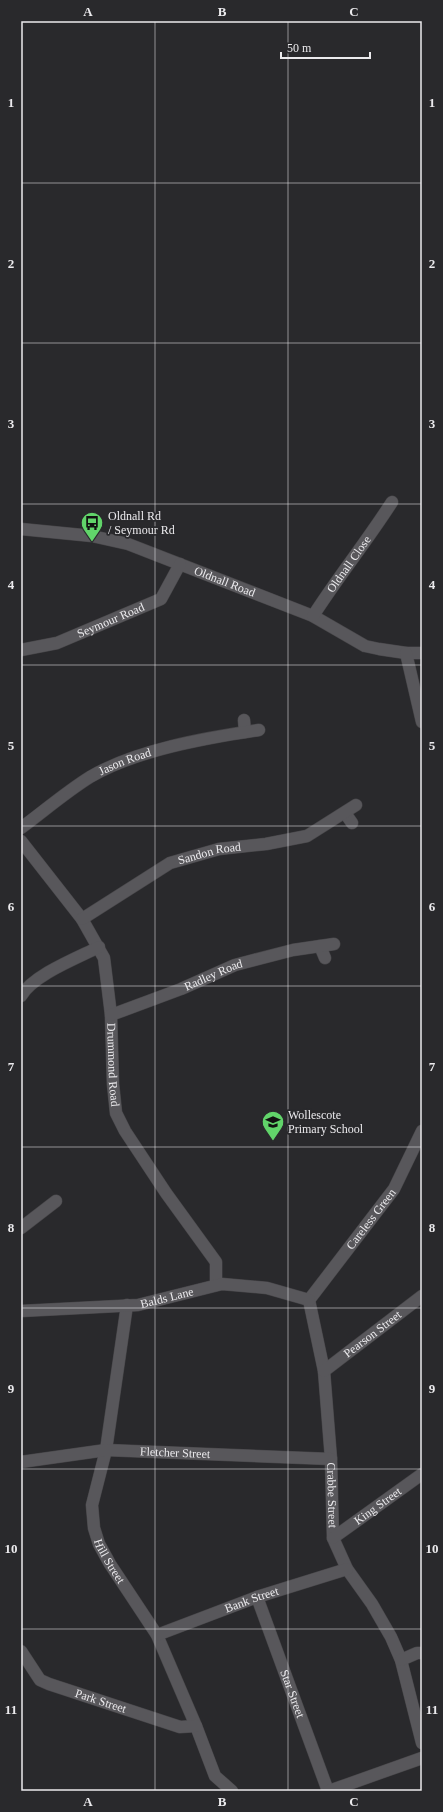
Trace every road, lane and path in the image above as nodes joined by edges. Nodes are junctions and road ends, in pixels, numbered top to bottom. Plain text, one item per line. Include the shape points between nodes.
1 (385, 507) dead end
2 (21, 529) edge
3 (180, 564) junction
4 (313, 616) junction
5 (21, 650) edge
6 (406, 653) junction
7 (422, 653) edge
8 (244, 720) dead end
9 (422, 722) edge
10 (259, 730) dead end
11 (246, 732) junction
12 (356, 805) dead end
13 (345, 813) junction
14 (352, 823) dead end
15 (21, 828) edge
16 (21, 841) edge
17 (25, 853) edge
18 (82, 919) junction
19 (334, 944) dead end
20 (320, 946) junction
21 (99, 947) junction
22 (325, 958) dead end
23 (21, 996) edge
24 (111, 1015) junction
25 (422, 1131) edge
26 (56, 1201) dead end
27 (21, 1228) edge
28 (216, 1285) junction
29 (422, 1296) edge
30 (309, 1300) junction
31 (127, 1305) junction
32 (21, 1311) edge
33 (324, 1371) junction
34 (106, 1450) junction
35 (331, 1459) junction
36 (21, 1462) edge
37 (422, 1474) edge
38 (333, 1538) junction
39 (347, 1569) junction
40 (257, 1597) junction
41 (157, 1635) junction
42 (21, 1651) edge
43 (422, 1653) edge
44 (401, 1660) junction
45 (196, 1726) junction
46 (422, 1743) edge
47 (422, 1758) edge
48 (232, 1791) edge
49 (328, 1791) edge

1 - 4 street, Oldnall Close via 370,536 331,587
2 - 3 street, Oldnall Road via 92,536 128,544
3 - 4 street, Oldnall Road
3 - 5 street, Seymour Road via 161,599 57,643
4 - 6 street, Oldnall Road via 365,646
6 - 7 street, Oldnall Road
6 - 9 street
8 - 11 street
10 - 11 street, Jason Road
11 - 15 street, Jason Road via 175,746 133,758 90,777
12 - 13 street, Sandon Road
13 - 14 street
13 - 18 street, Sandon Road via 308,836 219,849 170,862
16 - 17 street, Drummond Road
17 - 18 street, Drummond Road
18 - 21 street, Drummond Road
19 - 20 street, Radley Road
20 - 22 street
20 - 24 street, Radley Road via 292,950 235,965 181,989
21 - 23 street via 39,978 29,985
21 - 24 street, Drummond Road via 104,958
24 - 28 street, Drummond Road via 116,1113 133,1146 216,1262
25 - 30 street, Careless Green via 394,1189
26 - 27 street
28 - 30 street, Balds Lane via 267,1288
28 - 31 street, Balds Lane via 138,1305
29 - 33 street, Pearson Street
30 - 33 street, Crabbe Street
31 - 32 street, Balds Lane
31 - 34 street, Hill Street
33 - 35 street, Crabbe Street
34 - 35 street, Fletcher Street
34 - 36 street, Fletcher Street
34 - 41 street, Hill Street via 92,1505 94,1528 110,1564
35 - 38 street, Crabbe Street
37 - 38 street, King Street
38 - 39 street, Crabbe Street
39 - 40 street, Bank Street
39 - 44 street, Crabbe Street via 372,1604
40 - 41 street, Bank Street
40 - 49 street, Star Street
41 - 45 street, Hill Street
42 - 45 street, Park Street via 40,1680 49,1684 180,1727
43 - 44 street
44 - 46 street, Crabbe Street
45 - 48 street, Hill Street via 215,1776
47 - 49 street

